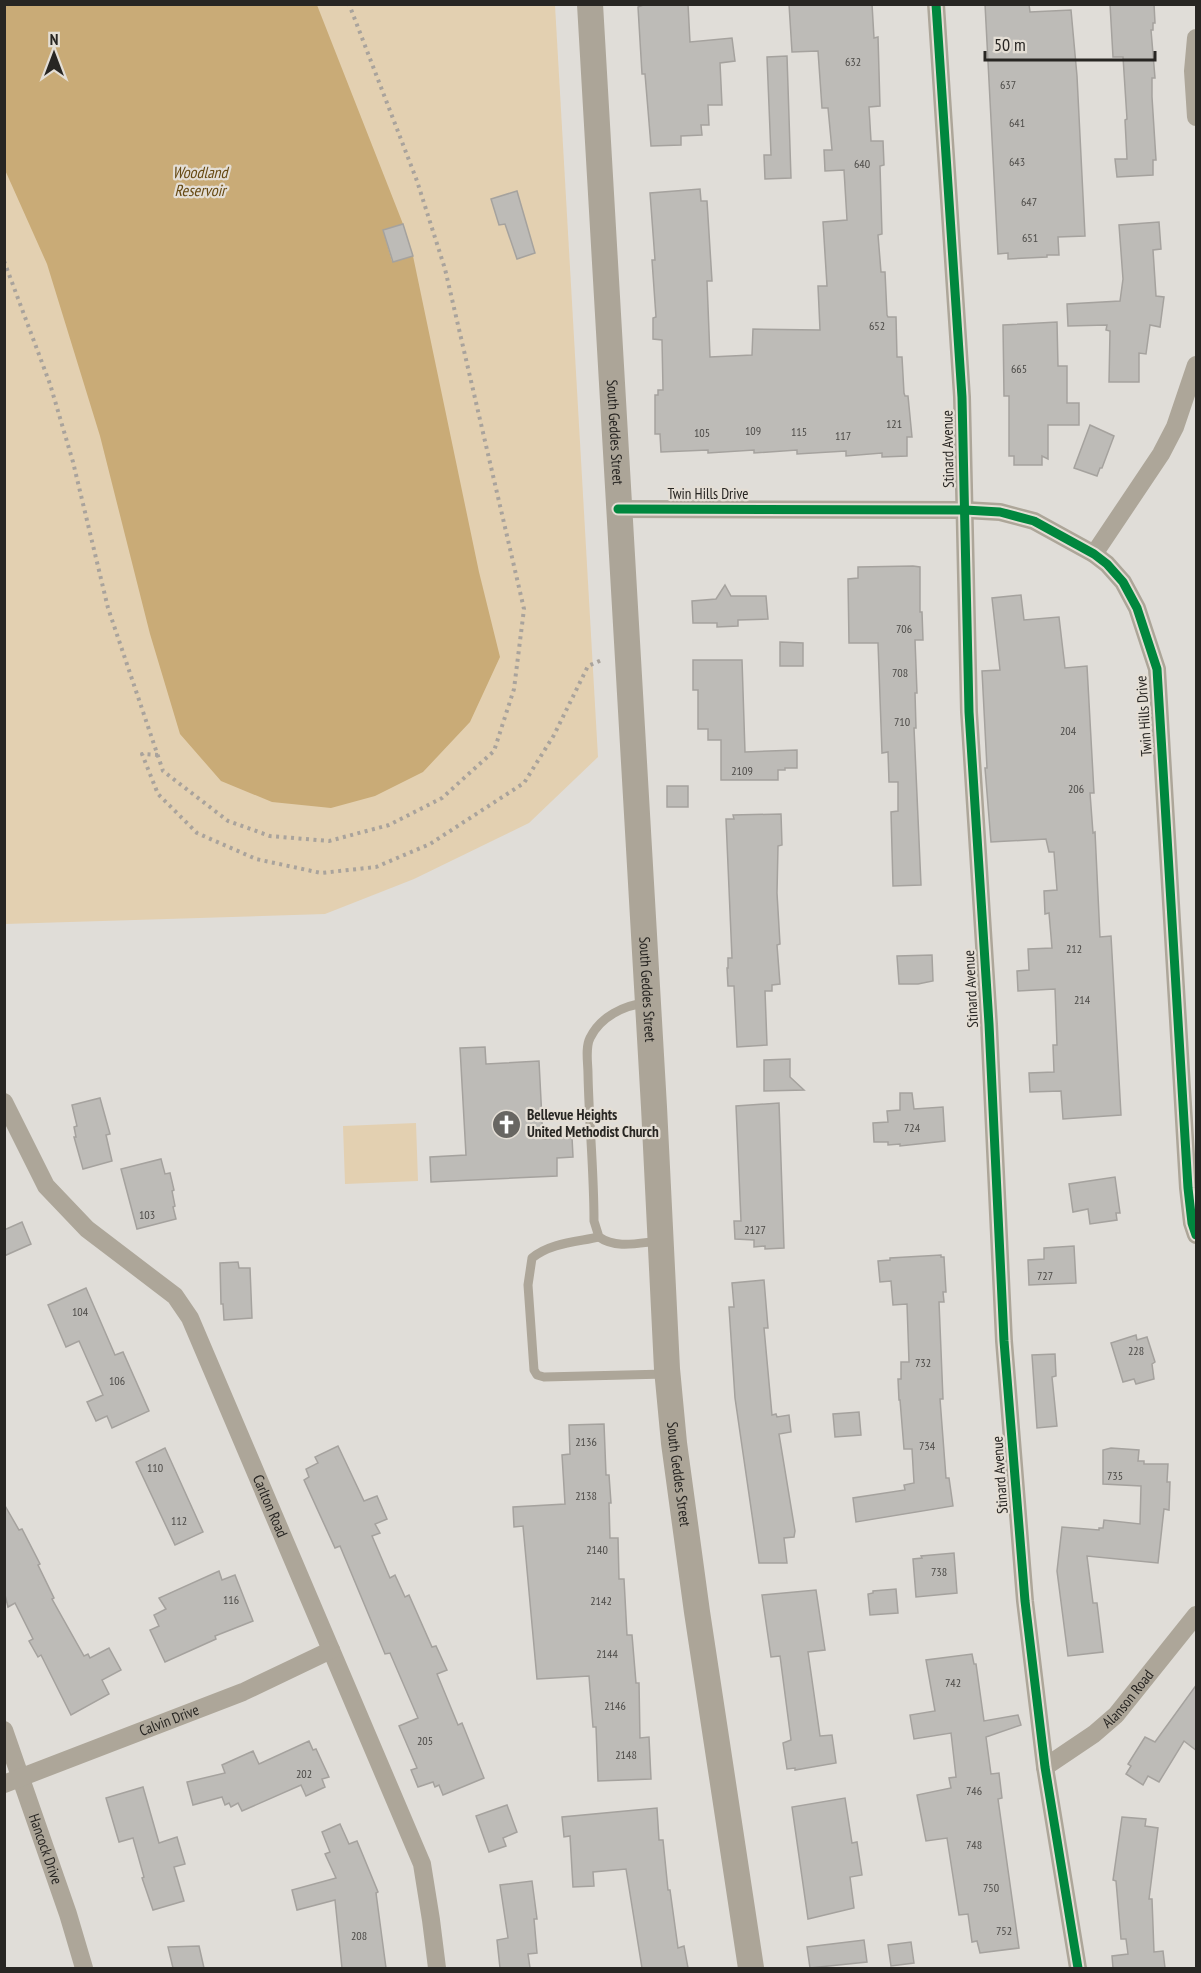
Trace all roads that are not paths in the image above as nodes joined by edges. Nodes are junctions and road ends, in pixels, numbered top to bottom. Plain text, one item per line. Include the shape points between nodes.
1 (590, 4) edge
2 (936, 4) edge
3 (1197, 38) edge
4 (1197, 117) edge
5 (1197, 365) edge
6 (618, 509) junction
7 (965, 510) junction
8 (1094, 554) junction
9 (648, 1002) junction
10 (4, 1102) edge
11 (1197, 1235) edge
12 (598, 1237) junction
13 (661, 1241) junction
14 (668, 1374) junction
15 (1197, 1615) edge
16 (331, 1650) junction
17 (4, 1730) edge
18 (1045, 1767) junction
19 (13, 1781) edge
20 (84, 1968) edge
21 (437, 1968) edge
22 (751, 1968) edge
23 (1078, 1968) edge

1 - 6 main road, South Geddes Street
2 - 7 street, Stinard Avenue via 962,397
3 - 4 street via 1193,71
5 - 8 street via 1161,454
6 - 7 street, Twin Hills Drive
6 - 9 main road, South Geddes Street
7 - 8 street, Twin Hills Drive via 1000,512 1034,521
7 - 18 street, Stinard Avenue via 969,712 1004,1341 1024,1601
8 - 11 street, Twin Hills Drive via 1123,582 1137,608 1157,669 1188,1188
9 - 12 lane via 622,1008 600,1025 589,1040 594,1221
9 - 13 main road, South Geddes Street
10 - 16 street, Carlton Road via 46,1186 87,1229 175,1296 190,1318
12 - 13 lane via 618,1245
12 - 14 lane via 552,1247 532,1258 528,1285 534,1370 544,1377
13 - 14 main road, South Geddes Street
14 - 22 main road, South Geddes Street via 695,1601
15 - 18 street, Alanson Road via 1116,1715
16 - 19 street, Calvin Drive via 243,1692
16 - 21 street, Carlton Road via 422,1864
17 - 19 street, Hancock Drive
18 - 23 street, Stinard Avenue
19 - 20 street, Hancock Drive via 68,1914

